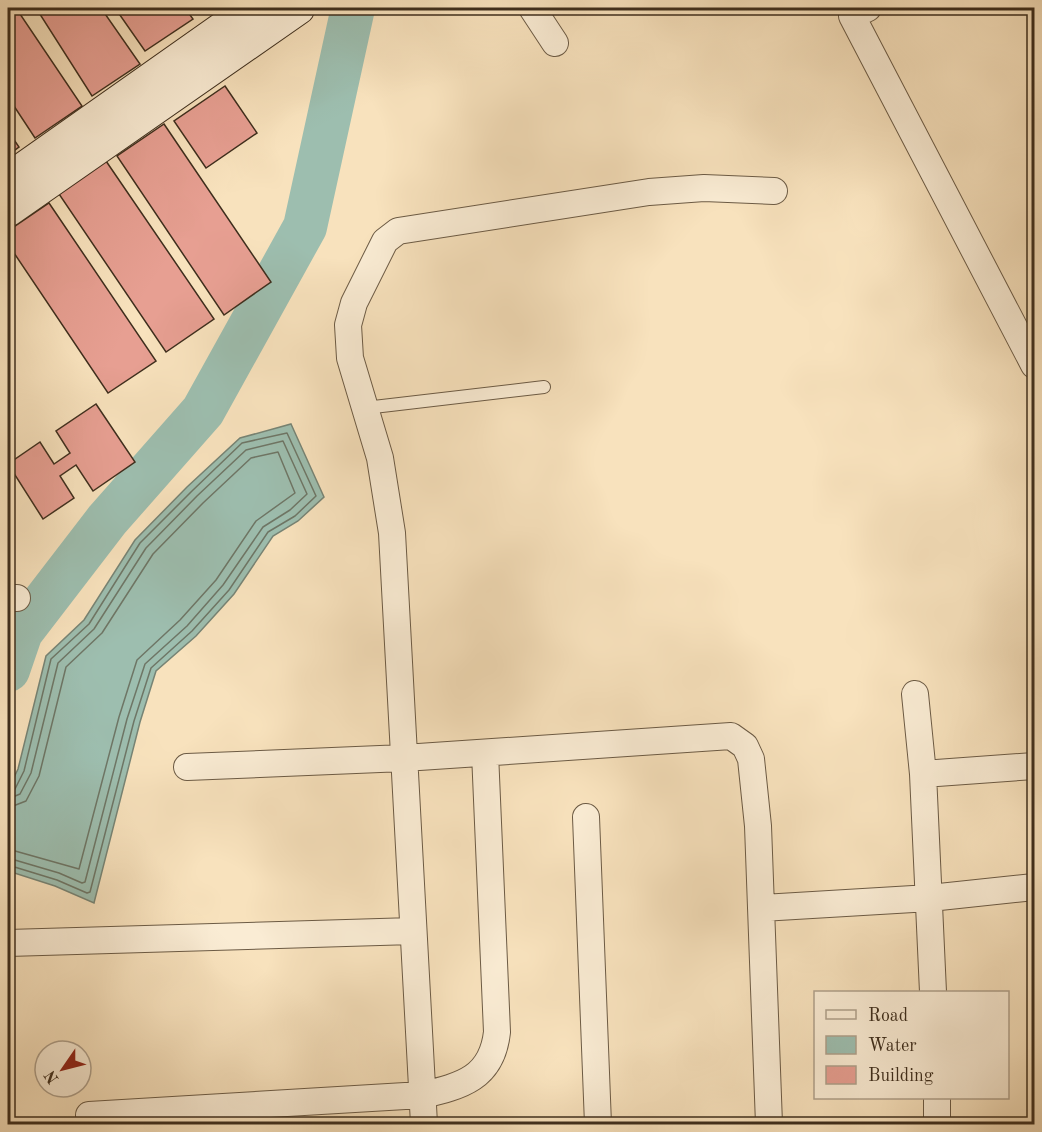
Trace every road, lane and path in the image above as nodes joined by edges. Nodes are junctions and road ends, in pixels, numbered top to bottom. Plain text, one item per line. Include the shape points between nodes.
1 (252, 8) edge
2 (298, 8) edge
3 (532, 8) edge
4 (856, 10) edge
5 (555, 43) dead end
6 (8, 180) edge
7 (774, 191) dead end
8 (8, 210) edge
9 (1035, 365) edge
10 (544, 387) dead end
11 (365, 408) junction
12 (915, 694) dead end
13 (484, 753) junction
14 (404, 758) junction
15 (1035, 765) edge
16 (187, 767) dead end
17 (923, 774) junction
18 (586, 817) dead end
19 (1035, 887) edge
20 (930, 898) junction
21 (761, 908) junction
22 (413, 931) junction
23 (8, 943) edge
24 (933, 991) edge
25 (422, 1095) junction
26 (936, 1099) edge
27 (89, 1115) dead end
28 (424, 1125) edge
29 (598, 1125) edge
30 (769, 1125) edge
31 (937, 1125) edge

1 - 6 street
2 - 8 street
3 - 5 street
4 - 9 street
7 - 11 street via 704,188 649,192 398,231 385,242 354,303 348,326 350,358
10 - 11 lane
11 - 14 street via 388,495
12 - 17 street
13 - 14 street
13 - 21 street via 731,736 740,740 751,759
13 - 25 street via 495,1050 487,1064 462,1085
14 - 16 street
14 - 22 street
15 - 17 street
17 - 20 street
18 - 29 street
19 - 20 street
20 - 21 street
20 - 24 street
21 - 30 street
22 - 23 street
22 - 25 street
25 - 27 street
25 - 28 street
26 - 31 street

